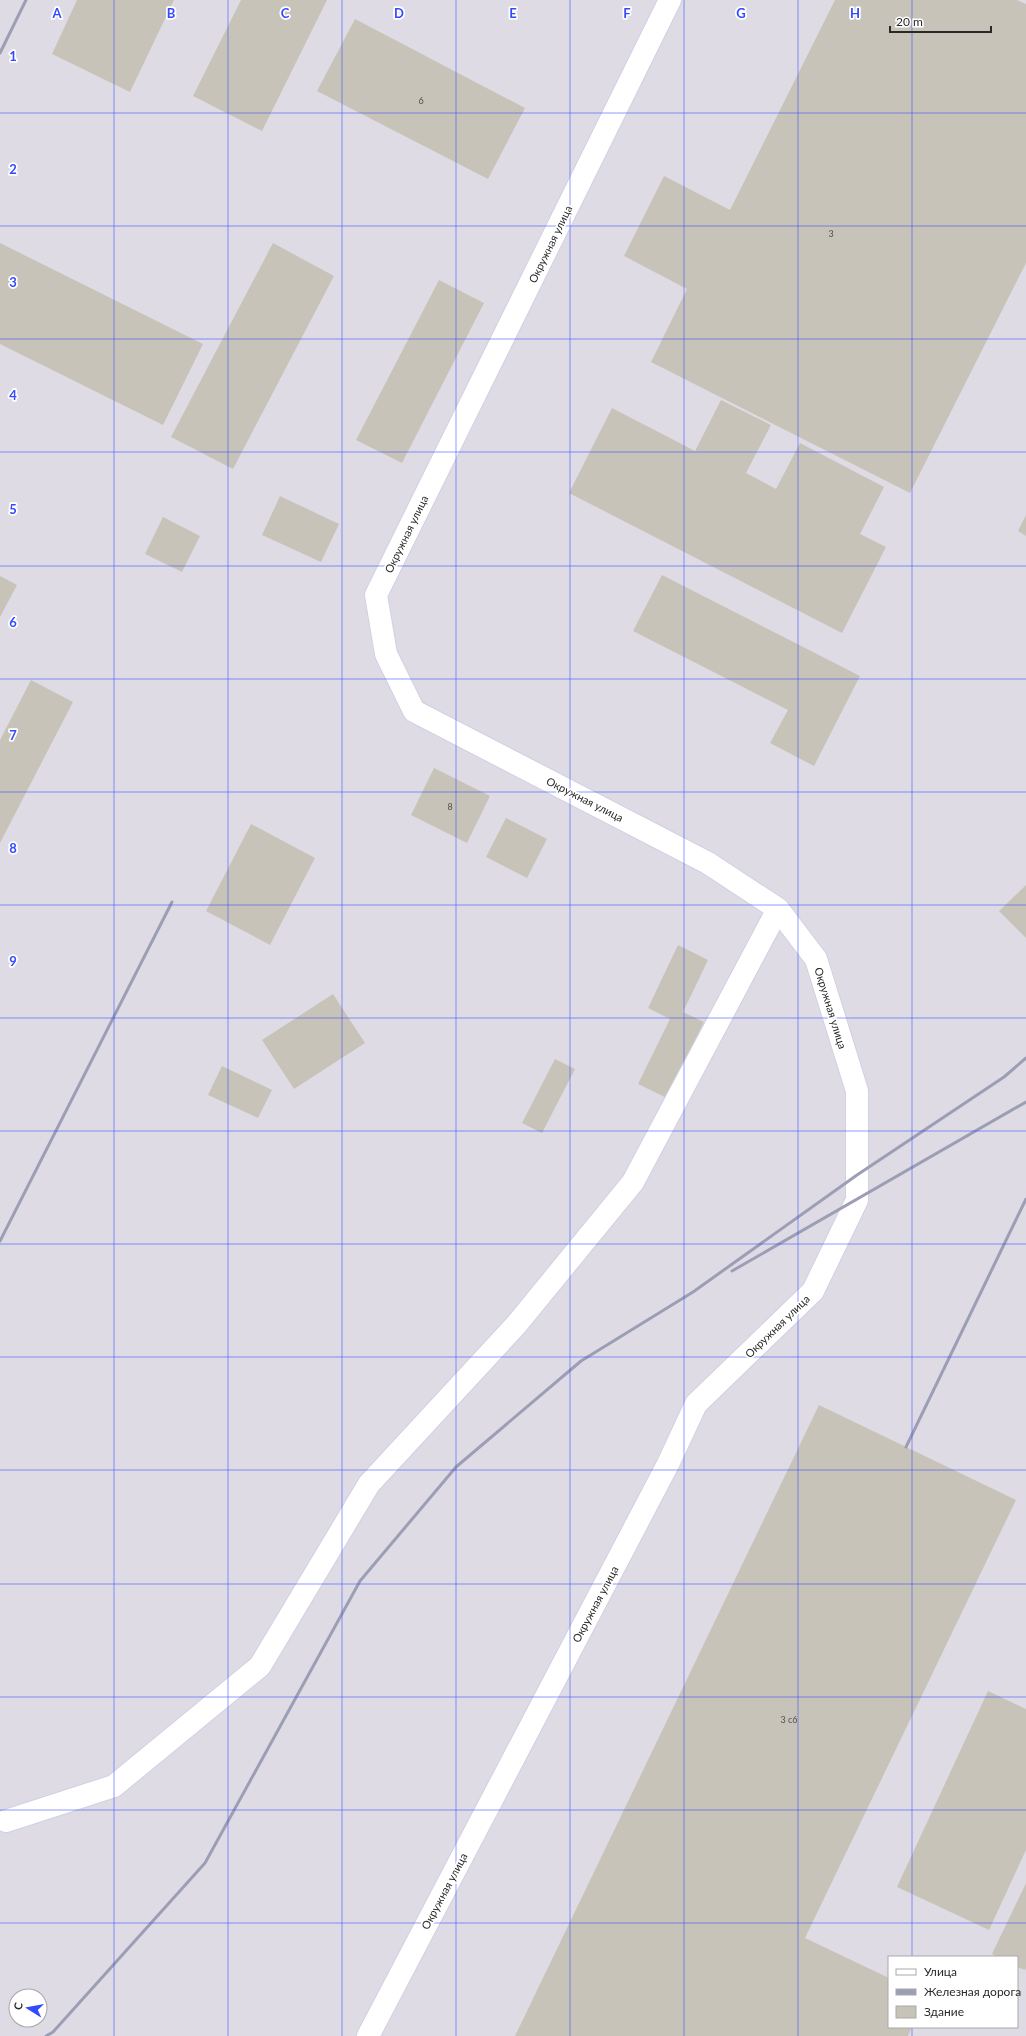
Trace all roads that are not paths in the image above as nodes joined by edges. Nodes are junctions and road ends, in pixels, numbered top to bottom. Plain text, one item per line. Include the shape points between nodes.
1 (670, 0) edge
2 (778, 909) junction
3 (6, 1821) dead end
4 (368, 2036) edge

1 - 2 street, Окружная улица via 376,595 386,654 414,711 708,863
2 - 3 street via 633,1182 516,1325 369,1484 260,1666 114,1786
2 - 4 street, Окружная улица via 816,959 857,1091 857,1200 813,1291 696,1404 668,1464

